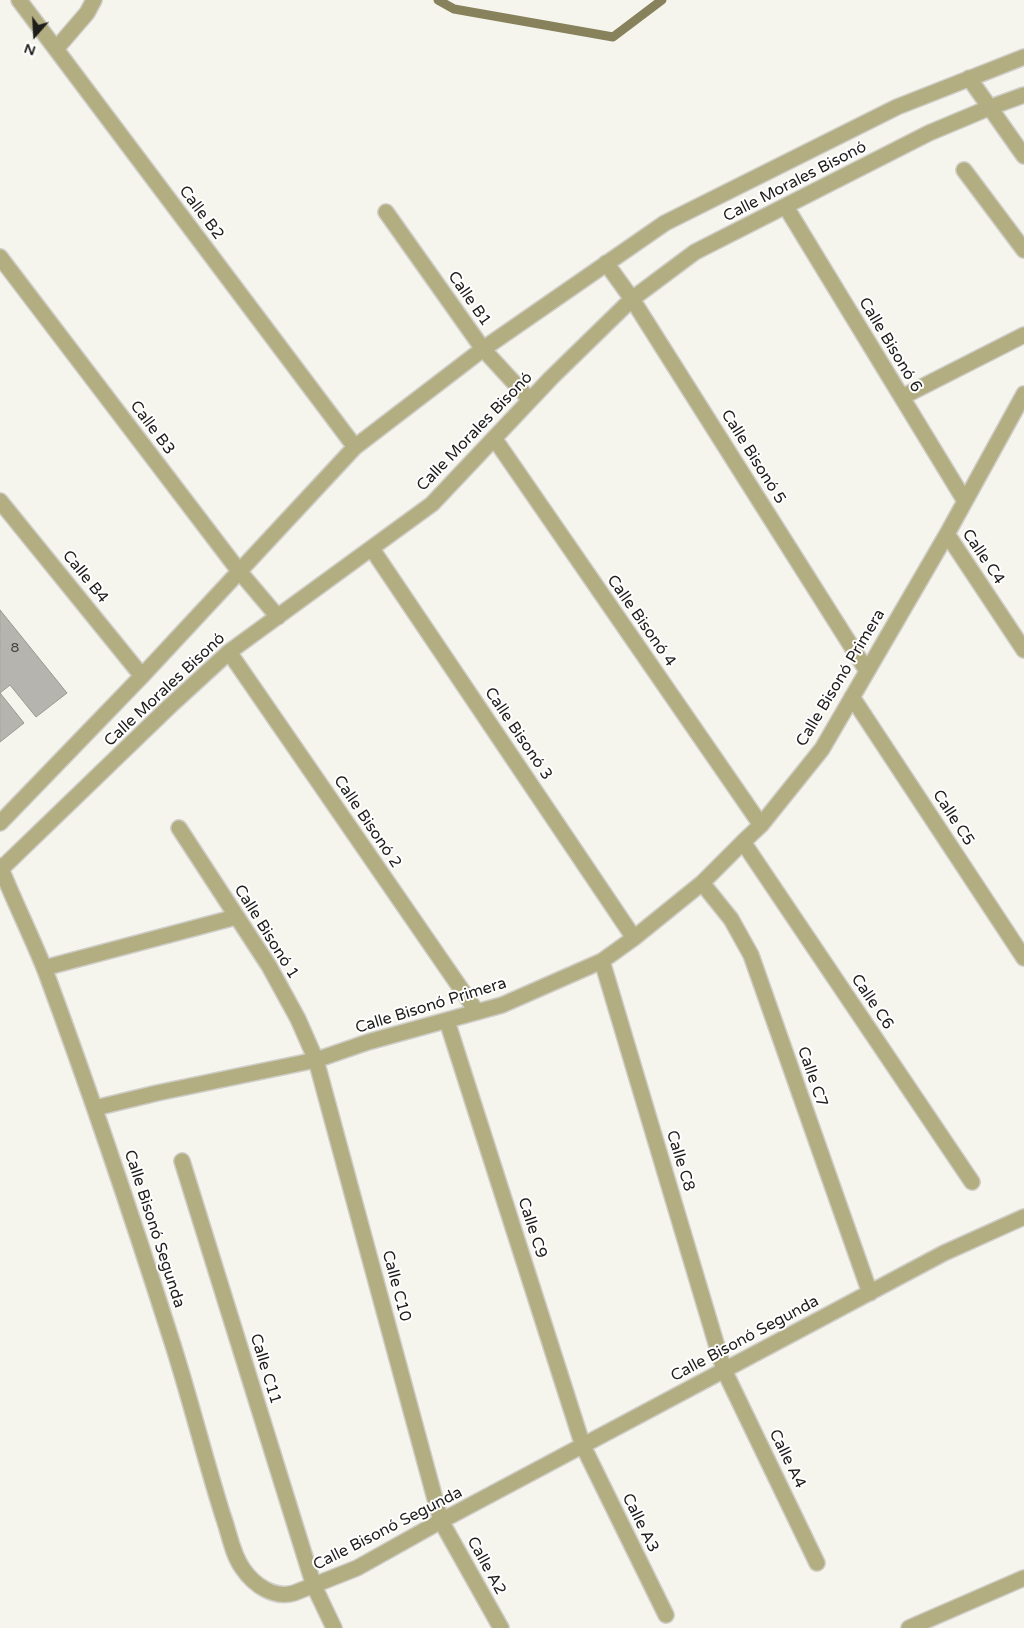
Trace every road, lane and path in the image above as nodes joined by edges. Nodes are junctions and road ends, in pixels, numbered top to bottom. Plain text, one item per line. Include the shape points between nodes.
1 (19, 0) edge
2 (94, 0) edge
3 (56, 49) junction
4 (1024, 57) edge
5 (970, 78) junction
6 (1024, 95) edge
7 (991, 107) junction
8 (1024, 156) edge
9 (964, 170) dead end
10 (786, 207) junction
11 (386, 212) dead end
12 (1024, 250) edge
13 (0, 257) edge
14 (606, 263) junction
15 (632, 299) junction
16 (1024, 335) edge
17 (483, 349) junction
18 (1024, 394) edge
19 (902, 397) junction
20 (530, 400) junction
21 (494, 438) junction
22 (355, 447) junction
23 (0, 501) edge
24 (965, 501) junction
25 (947, 534) junction
26 (372, 549) junction
27 (239, 571) junction
28 (278, 617) junction
29 (1024, 650) edge
30 (229, 652) junction
31 (867, 671) junction
32 (142, 676) junction
33 (852, 697) junction
34 (0, 823) edge
35 (761, 824) junction
36 (179, 828) dead end
37 (743, 842) junction
38 (0, 868) edge
39 (702, 883) junction
40 (236, 917) junction
41 (634, 938) junction
42 (1024, 958) edge
43 (602, 961) junction
44 (44, 968) junction
45 (476, 1012) junction
46 (447, 1021) junction
47 (316, 1060) junction
48 (95, 1108) junction
49 (182, 1161) dead end
50 (972, 1182) dead end
51 (1024, 1217) edge
52 (870, 1293) junction
53 (724, 1370) junction
54 (583, 1446) junction
55 (441, 1521) junction
56 (817, 1563) dead end
57 (1024, 1578) edge
58 (314, 1586) junction
59 (666, 1615) dead end
60 (334, 1628) edge
61 (501, 1628) edge
62 (909, 1628) edge

1 - 3 street, Calle B2
2 - 3 street
3 - 22 street, Calle B2
4 - 5 street, Calle Morales Bisonó
5 - 7 street
5 - 14 street, Calle Morales Bisonó via 897,107 664,223
6 - 7 street, Calle Morales Bisonó
7 - 8 street
7 - 10 street, Calle Morales Bisonó via 929,133
9 - 12 street
10 - 15 street, Calle Morales Bisonó via 695,252
10 - 19 street, Calle Bisonó 6
11 - 17 street, Calle B1
13 - 27 street, Calle B3
14 - 15 street, Calle Bisonó 5
14 - 17 street, Calle Morales Bisonó
15 - 20 street, Calle Morales Bisonó
15 - 31 street, Calle Bisonó 5
16 - 19 street
17 - 20 street, Calle B1
17 - 22 street, Calle Morales Bisonó
18 - 24 street, Calle Bisonó Primera
19 - 24 street, Calle Bisonó 6
20 - 21 street, Calle Morales Bisonó
21 - 26 street, Calle Morales Bisonó via 432,504
21 - 35 street, Calle Bisonó 4
22 - 27 street, Calle Morales Bisonó
23 - 32 street, Calle B4
24 - 25 street, Calle Bisonó Primera
25 - 29 street, Calle C4
25 - 31 street, Calle Bisonó Primera
26 - 28 street, Calle Morales Bisonó
26 - 41 street, Calle Bisonó 3
27 - 28 street, Calle B3
27 - 32 street, Calle Morales Bisonó
28 - 30 street, Calle Morales Bisonó
30 - 38 street, Calle Morales Bisonó
30 - 45 street, Calle Bisonó 2
31 - 33 street, Calle Bisonó Primera
32 - 34 street, Calle Morales Bisonó
33 - 35 street, Calle Bisonó Primera via 822,749
33 - 42 street, Calle C5
35 - 37 street, Calle Bisonó Primera
36 - 40 street, Calle Bisonó 1
37 - 39 street, Calle Bisonó Primera
37 - 50 street, Calle C6
38 - 44 street, Calle Bisonó Segunda
39 - 41 street, Calle Bisonó Primera
39 - 52 street, Calle C7 via 732,919 751,955
40 - 44 street
40 - 47 street, Calle Bisonó 1 via 270,966
41 - 43 street, Calle Bisonó Primera
43 - 45 street, Calle Bisonó Primera via 502,1005
43 - 53 street, Calle C8
44 - 48 street, Calle Bisonó Segunda
45 - 46 street, Calle Bisonó Primera
46 - 47 street, Calle Bisonó Primera
46 - 54 street, Calle C9
47 - 48 street, Calle Bisonó Primera
47 - 55 street, Calle C10
48 - 58 street, Calle Bisonó Segunda via 138,1232 236,1556 253,1579 274,1593 288,1595
49 - 58 street, Calle C11
51 - 52 street, Calle Bisonó Segunda via 944,1253
52 - 53 street, Calle Bisonó Segunda
53 - 54 street, Calle Bisonó Segunda
53 - 56 street, Calle A4
54 - 55 street, Calle Bisonó Segunda
54 - 59 street, Calle A3
55 - 58 street, Calle Bisonó Segunda via 357,1568
55 - 61 street, Calle A2
57 - 62 street
58 - 60 street, Calle C11

